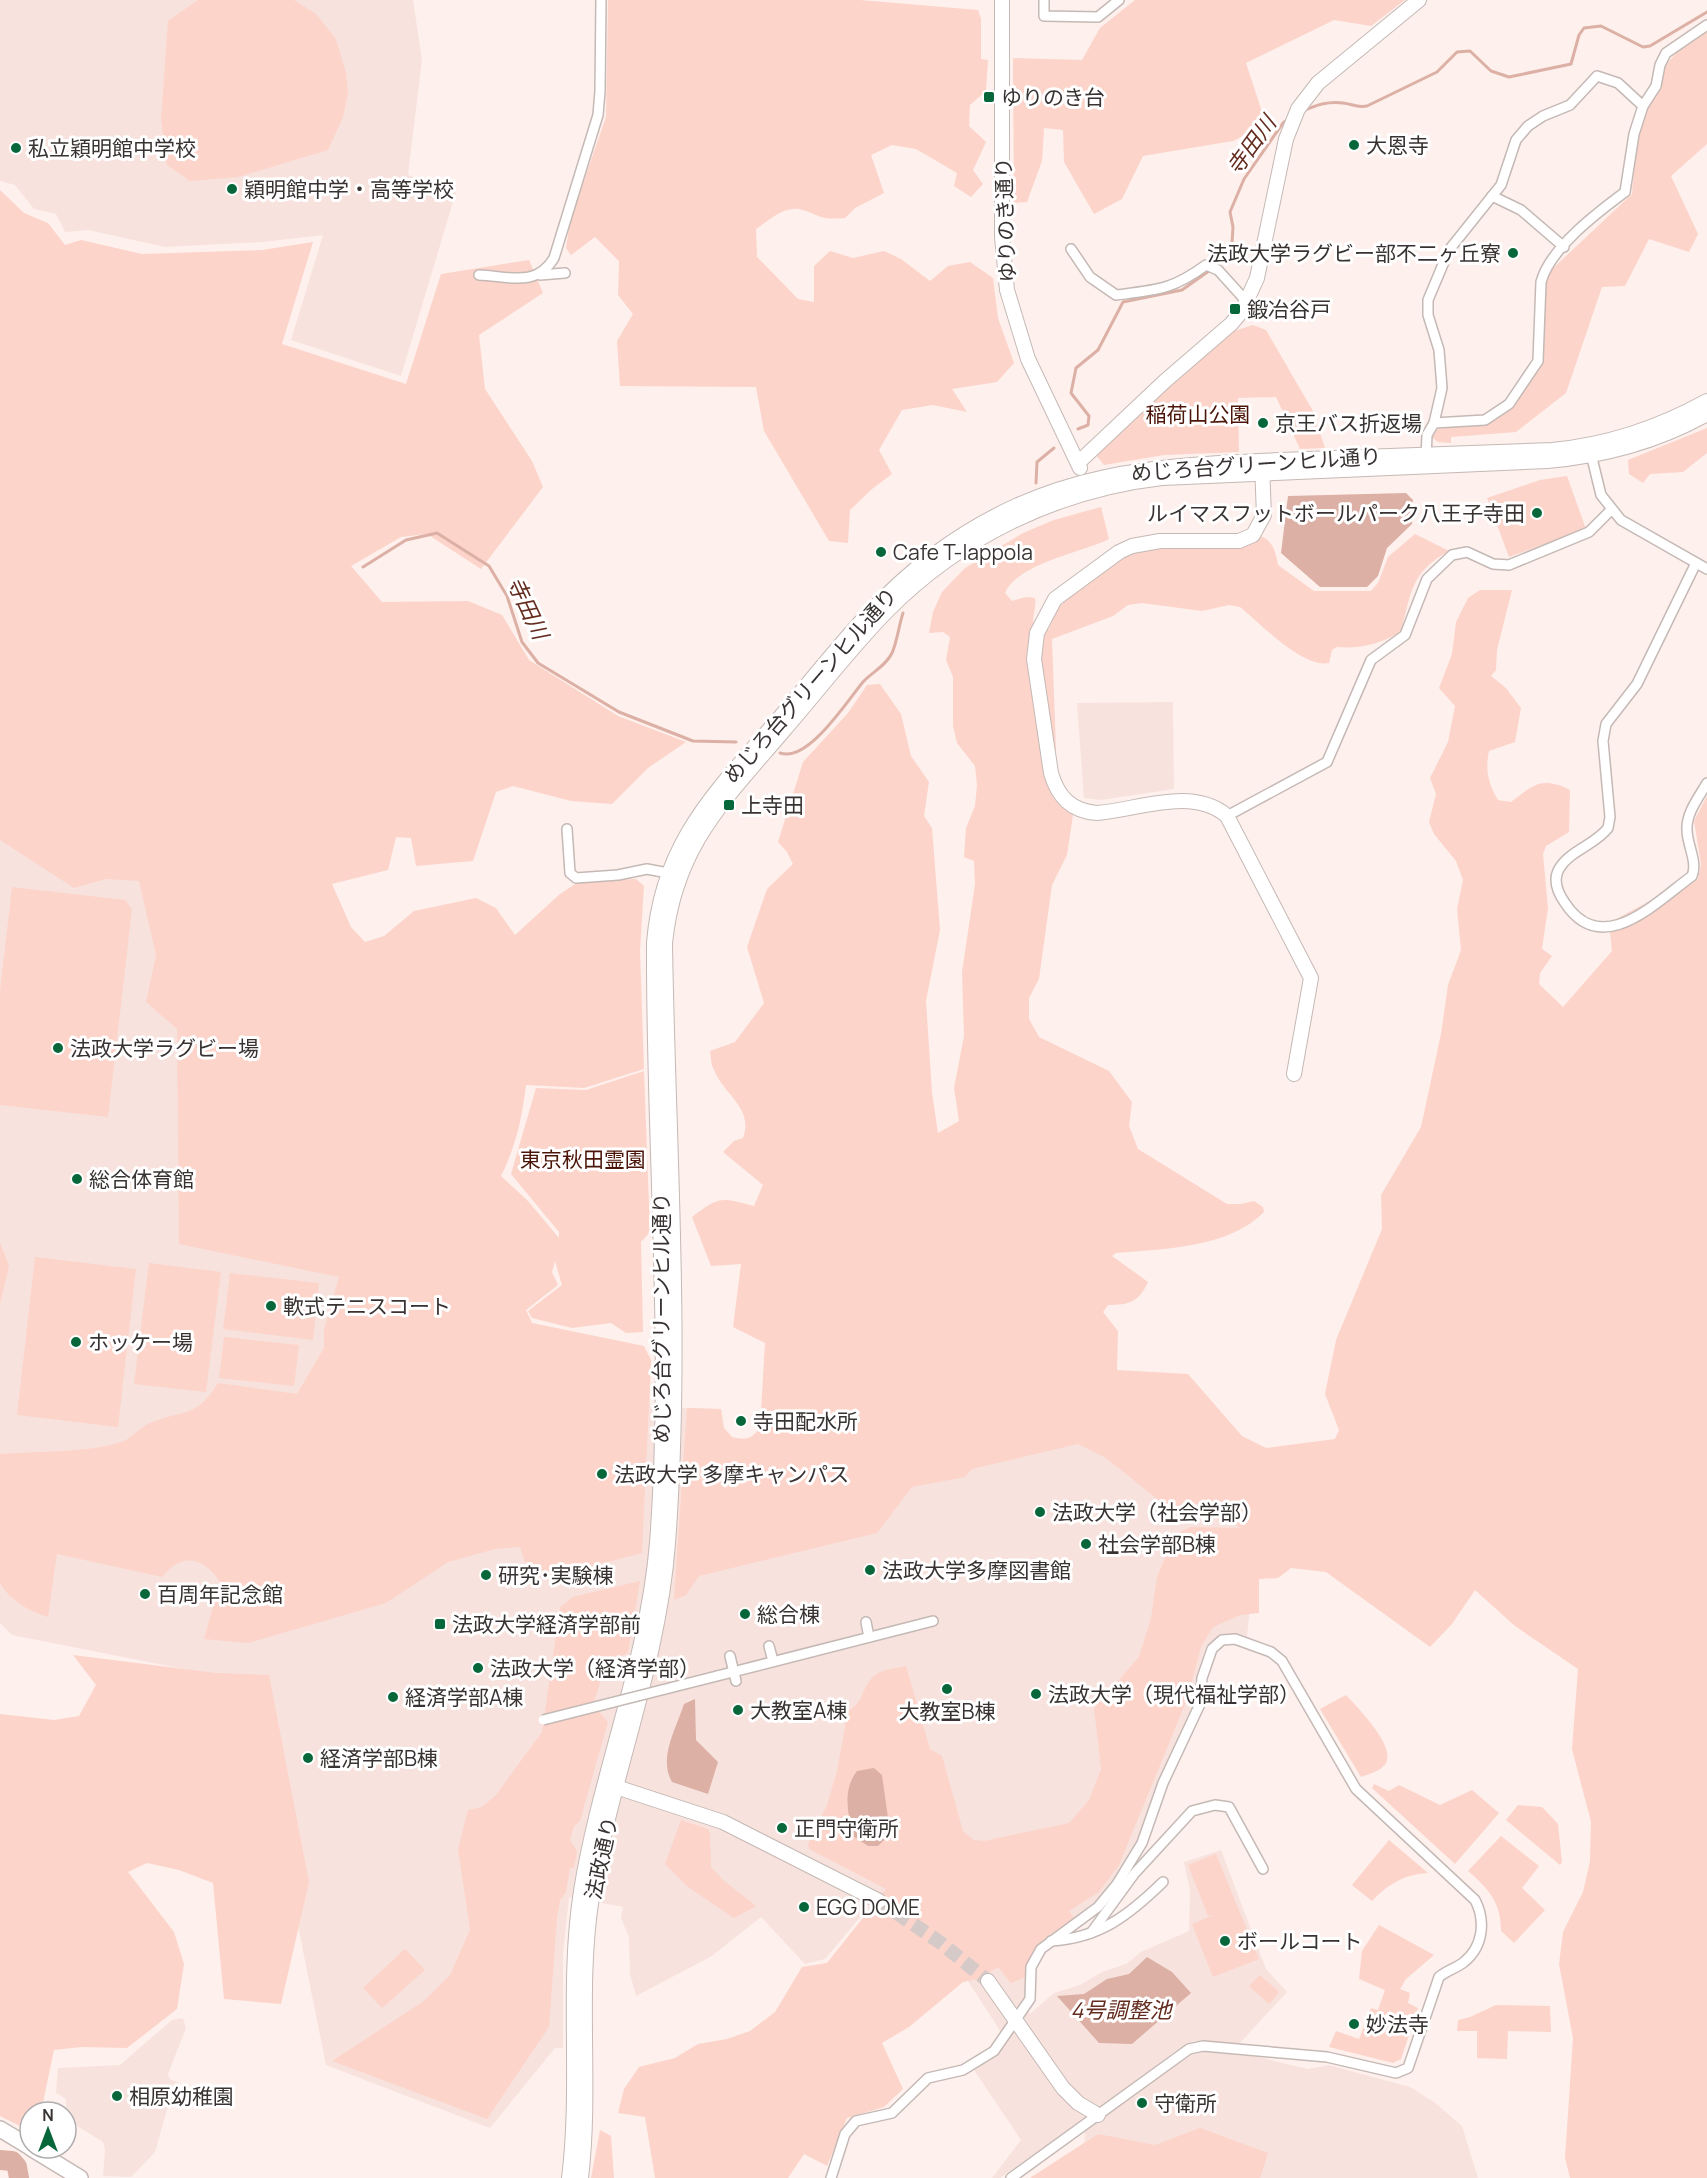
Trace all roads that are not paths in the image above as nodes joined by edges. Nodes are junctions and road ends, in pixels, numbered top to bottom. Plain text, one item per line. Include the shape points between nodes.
1 (601, 0) edge
2 (992, 0) edge
3 (1002, 0) edge
4 (1044, 0) edge
5 (1119, 0) edge
6 (1419, 0) edge
7 (1707, 25) edge
8 (1643, 106) junction
9 (1492, 196) junction
10 (1564, 247) junction
11 (1071, 249) dead end
12 (565, 273) dead end
13 (479, 275) dead end
14 (540, 275) junction
15 (1247, 302) junction
16 (1707, 401) edge
17 (1707, 414) edge
18 (1434, 423) junction
19 (1590, 451) junction
20 (1426, 460) junction
21 (1079, 462) junction
22 (1262, 467) junction
23 (1085, 487) junction
24 (1611, 510) junction
25 (1696, 563) junction
26 (1707, 569) edge
27 (1707, 783) edge
28 (1227, 816) junction
29 (567, 829) dead end
30 (673, 874) junction
31 (1294, 1074) dead end
32 (662, 1544) joint
33 (933, 1621) dead end
34 (866, 1622) dead end
35 (869, 1637) junction
36 (769, 1646) dead end
37 (730, 1656) dead end
38 (773, 1661) junction
39 (735, 1676) junction
40 (540, 1721) dead end
41 (611, 1786) junction
42 (1263, 1869) dead end
43 (1130, 1871) junction
44 (1163, 1882) dead end
45 (879, 1901) tunnel mouth
46 (1091, 1933) junction
47 (1051, 1941) junction
48 (988, 1982) tunnel mouth
49 (1015, 2021) junction
50 (1098, 2115) junction
51 (0, 2129) edge
52 (18, 2140) edge
53 (51, 2160) edge
54 (80, 2178) edge
55 (569, 2178) edge
56 (581, 2178) edge
57 (831, 2178) edge
58 (1011, 2178) edge

1 - 14 street via 598,115 554,258
2 - 3 street
3 - 21 street, ゆりのき通り via 1002,237 1007,290 1034,373
4 - 5 street via 1044,16 1098,17
6 - 15 street via 1318,83 1298,109 1291,124 1257,278
7 - 8 street via 1666,53 1656,86
8 - 9 street via 1618,83 1597,76 1570,105 1528,126 1516,140 1501,185
8 - 10 street via 1634,134 1625,192 1591,216
9 - 10 street via 1526,213
9 - 18 street via 1449,250 1428,300 1428,315 1439,350 1442,388
10 - 18 street via 1544,269 1541,282 1538,361 1509,404 1485,420
11 - 15 street via 1090,277 1116,295 1157,290 1182,282 1206,265 1218,270
12 - 14 street
13 - 14 street via 509,279
15 - 21 street via 1231,324
16 - 19 street, めじろ台グリーンヒル通り via 1652,428
17 - 19 street, めじろ台グリーンヒル通り via 1658,437
18 - 20 street via 1428,435
19 - 20 street, めじろ台グリーンヒル通り via 1547,461
19 - 24 street via 1596,484
20 - 22 street, めじろ台グリーンヒル通り
21 - 23 street, ゆりのき通り
22 - 23 street, めじろ台グリーンヒル通り via 1153,467
22 - 28 street via 1264,515 1253,535 1233,542 1146,542 1119,552 1055,599 1041,620 1034,646 1051,773 1064,800 1080,810 1097,813 1199,801
23 - 30 street, めじろ台グリーンヒル通り via 996,516 932,556 895,588 861,621 707,802 687,832
24 - 25 street via 1621,520
24 - 28 street via 1589,532 1509,565 1493,564 1467,552 1452,555 1427,579 1405,635 1371,660 1327,762
25 - 26 street
25 - 27 street via 1637,684 1606,724 1608,828 1564,863 1556,878 1558,893 1577,919 1597,927 1629,922 1692,876 1687,823
28 - 31 street via 1311,978
29 - 30 street via 570,873 576,878 647,869
30 - 32 street, めじろ台グリーンヒル通り via 658,907 654,951 665,1347
32 - 41 street, 法政通り
33 - 35 street
34 - 35 street
35 - 38 street
36 - 38 street
37 - 39 street
38 - 39 street
39 - 40 street, bridge via 717,1676
41 - 45 street via 723,1822
41 - 55 street, 法政通り via 587,1854 576,1930
41 - 56 street, 法政通り via 588,1932 585,2147
42 - 43 street via 1229,1807 1215,1805 1192,1811
43 - 46 street
43 - 47 street via 1098,1907
43 - 50 street via 1163,1783 1200,1704 1202,1678 1212,1648 1222,1640 1235,1639 1279,1657 1356,1789 1471,1894 1479,1907 1481,1930 1474,1952 1439,1977 1408,2068 1396,2073 1328,2057 1203,2046 1189,2049
44 - 46 street via 1130,1914
46 - 47 street
47 - 49 street via 1031,1967 1030,1999
48 - 49 street
49 - 50 street via 1063,2088
49 - 57 street via 987,2057 963,2070 928,2078 892,2113 856,2121 850,2126
50 - 58 street
51 - 52 main road
53 - 54 main road

